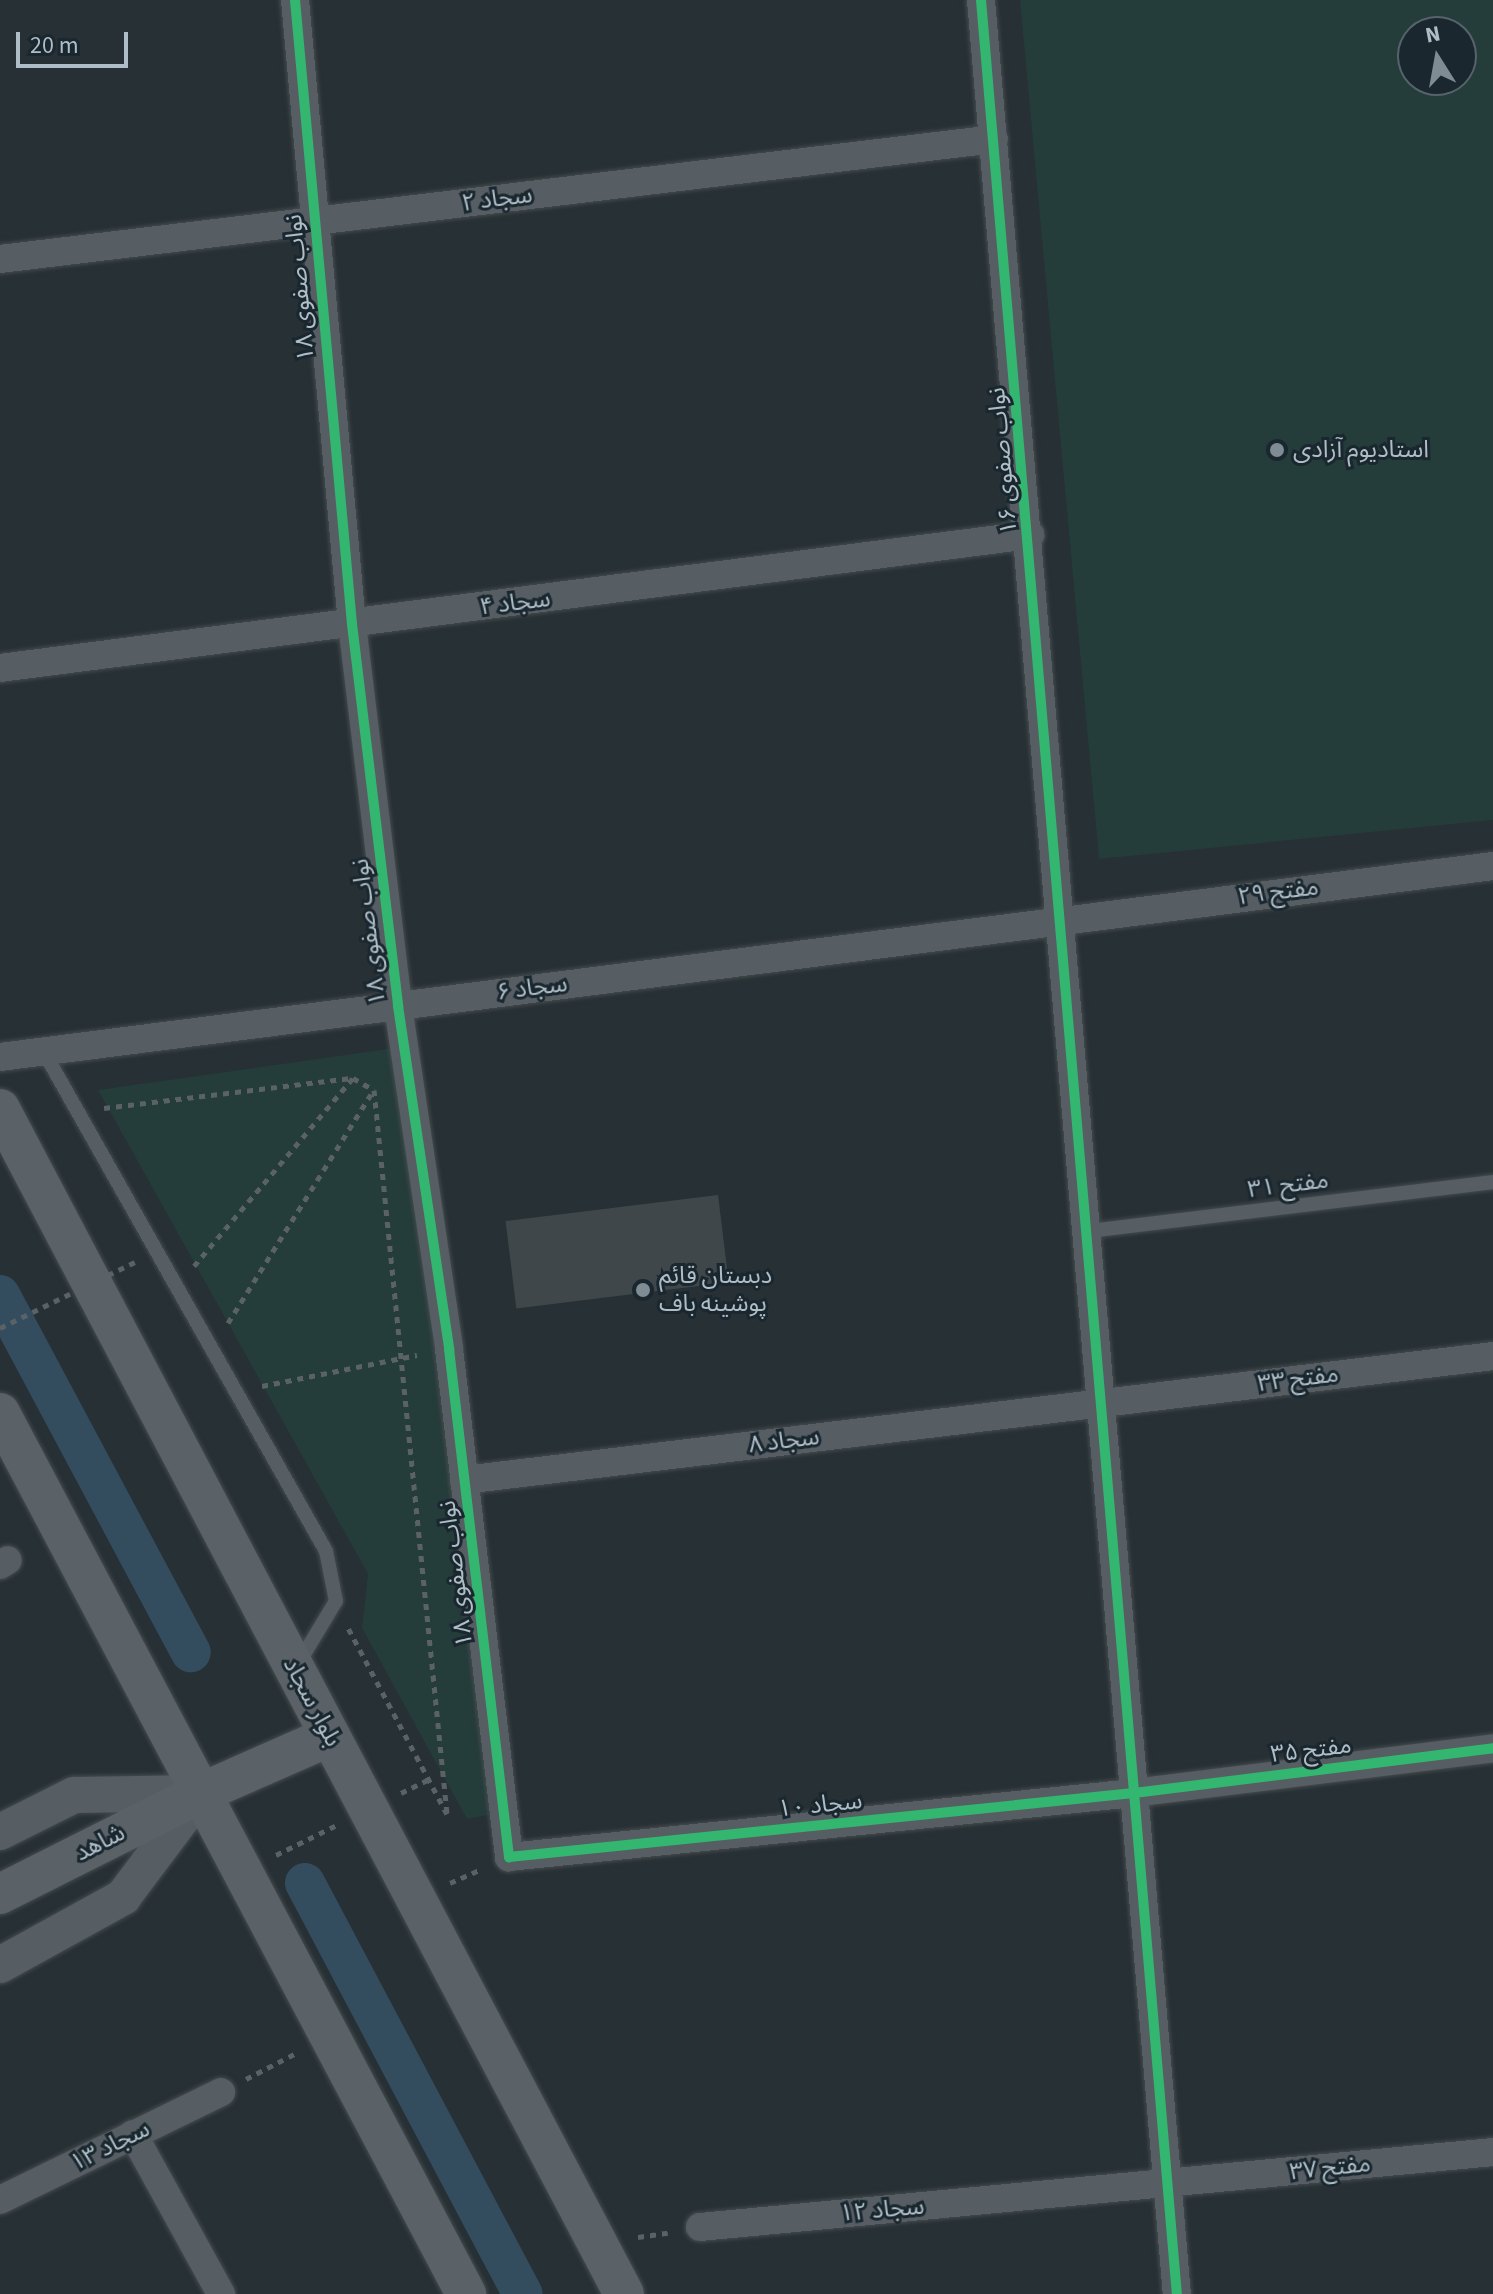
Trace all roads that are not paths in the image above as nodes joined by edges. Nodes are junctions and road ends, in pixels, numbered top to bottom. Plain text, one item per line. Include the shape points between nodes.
1 (295, 0) edge
2 (981, 0) edge
3 (994, 139) junction
4 (313, 221) junction
5 (0, 259) edge
6 (1030, 535) junction
7 (352, 624) junction
8 (0, 668) edge
9 (1493, 866) edge
10 (1064, 918) junction
11 (398, 1006) junction
12 (44, 1052) junction
13 (0, 1057) edge
14 (0, 1109) edge
15 (1493, 1182) edge
16 (1089, 1231) junction
17 (1493, 1356) edge
18 (1103, 1402) junction
19 (0, 1413) edge
20 (464, 1480) junction
21 (295, 1670) junction
22 (330, 1736) junction
23 (1493, 1748) edge
24 (201, 1793) junction
25 (1134, 1793) junction
26 (0, 1832) edge
27 (509, 1857) joint
28 (0, 1894) edge
29 (0, 1965) edge
30 (221, 2092) road end
31 (133, 2134) junction
32 (1493, 2152) edge
33 (1166, 2184) junction
34 (0, 2200) edge
35 (700, 2227) road end
36 (221, 2294) edge
37 (466, 2294) edge
38 (624, 2294) edge
39 (1177, 2294) edge

1 - 4 street, نواب صفوی ۱۸
2 - 3 street, نواب صفوی ۱۶
3 - 4 street, سجاد ۲
3 - 6 street, نواب صفوی ۱۶
4 - 5 street, سجاد ۲
4 - 7 street, نواب صفوی ۱۸
6 - 7 street, سجاد ۴
6 - 10 street, نواب صفوی ۱۶
7 - 8 street, سجاد ۴
7 - 11 street, نواب صفوی ۱۸
9 - 10 street, مفتح ۲۹
10 - 11 street, سجاد ۶
10 - 16 street, نواب صفوی ۱۶
11 - 12 street, سجاد ۶
11 - 20 street, نواب صفوی ۱۸
12 - 13 street, سجاد ۶
12 - 21 lane via 326,1551 336,1601
14 - 21 main road, بلوار سجاد
15 - 16 lane, مفتح ۳۱
16 - 18 street, نواب صفوی ۱۶
17 - 18 street, مفتح ۳۳
18 - 20 street, سجاد ۸
18 - 25 street, نواب صفوی ۱۶
19 - 24 main road
20 - 27 street, نواب صفوی ۱۸
21 - 22 main road, بلوار سجاد
22 - 24 main road, شاهد
22 - 38 main road, بلوار سجاد
23 - 25 street, مفتح ۳۵
24 - 26 street via 74,1795
24 - 28 main road, شاهد
24 - 29 street via 123,1897
24 - 37 main road
25 - 27 street, سجاد ۱۰
25 - 33 street, نواب صفوی ۱۶
30 - 31 street, سجاد ۱۳
31 - 34 street, سجاد ۱۳
31 - 36 street
32 - 33 street, مفتح ۳۷
33 - 35 street, سجاد ۱۲
33 - 39 street, نواب صفوی ۱۶

